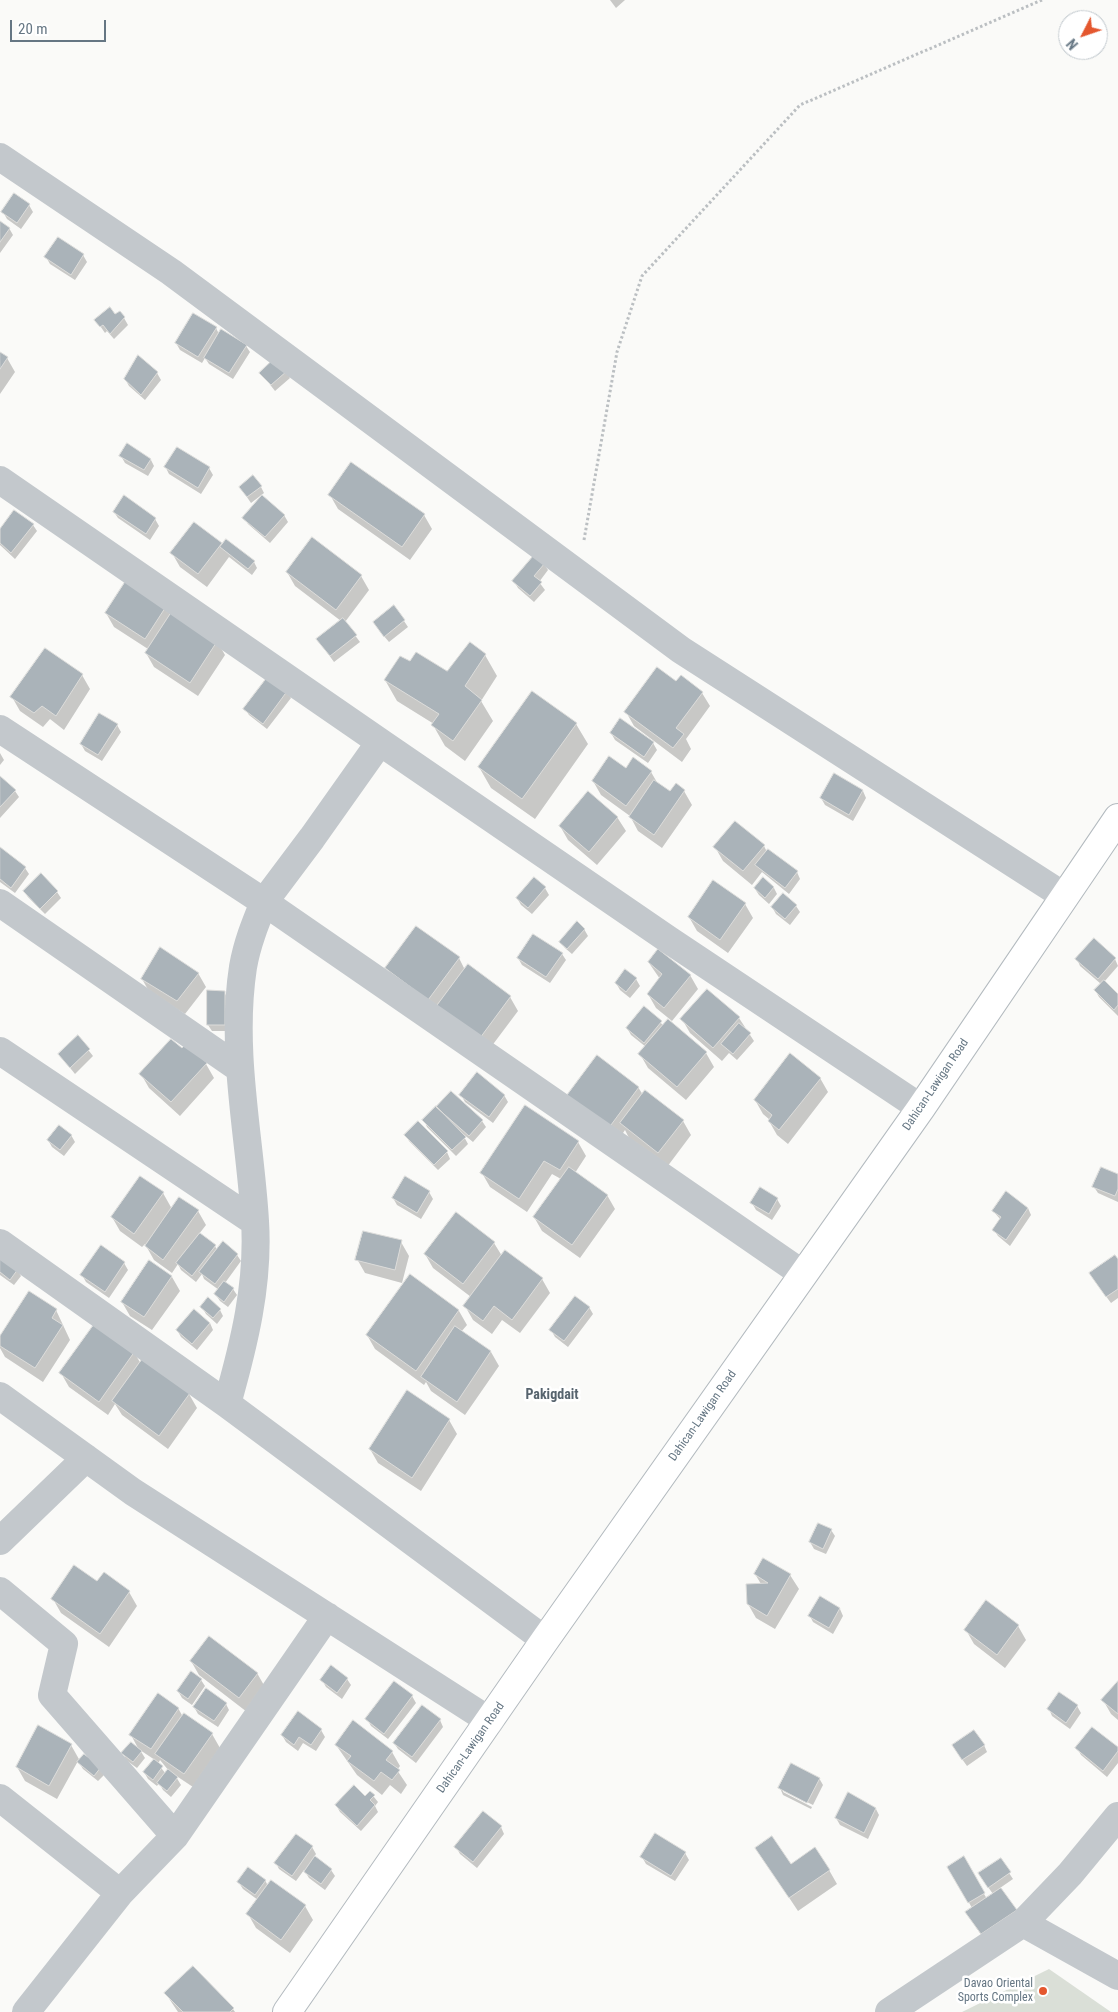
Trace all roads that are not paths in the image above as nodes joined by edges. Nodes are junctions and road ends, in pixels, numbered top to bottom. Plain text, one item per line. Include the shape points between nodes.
1 (0, 157) edge
2 (0, 480) edge
3 (0, 729) edge
4 (380, 742) junction
5 (1118, 818) edge
6 (1064, 896) junction
7 (264, 902) junction
8 (0, 903) edge
9 (0, 1051) edge
10 (240, 1069) junction
11 (921, 1108) junction
12 (255, 1222) junction
13 (0, 1243) edge
14 (803, 1274) junction
15 (0, 1396) edge
16 (228, 1404) junction
17 (86, 1458) junction
18 (0, 1541) edge
19 (0, 1591) edge
20 (327, 1616) junction
21 (545, 1640) junction
22 (490, 1720) junction
23 (0, 1798) edge
24 (1118, 1816) edge
25 (175, 1836) junction
26 (120, 1892) junction
27 (1022, 1923) junction
28 (1118, 1976) edge
29 (26, 2012) edge
30 (287, 2012) edge
31 (889, 2012) edge

1 - 6 street via 171,272 681,650
2 - 4 street
3 - 7 street
4 - 7 street
4 - 11 street
5 - 6 main road, Dahican-Lawigan Road
6 - 11 main road, Dahican-Lawigan Road
7 - 10 street via 249,939 243,968
7 - 14 street
8 - 10 street
9 - 12 street
10 - 12 street
11 - 14 main road, Dahican-Lawigan Road
12 - 16 street via 254,1284 245,1339
13 - 16 street
14 - 21 main road, Dahican-Lawigan Road
15 - 17 street
16 - 21 street
17 - 18 street
17 - 20 street via 133,1492
19 - 25 street via 64,1644 52,1695
20 - 22 street
20 - 25 street
21 - 22 main road, Dahican-Lawigan Road
22 - 30 main road, Dahican-Lawigan Road
23 - 26 street
24 - 27 street via 1070,1874
25 - 26 street
26 - 29 street
27 - 28 street
27 - 31 street

